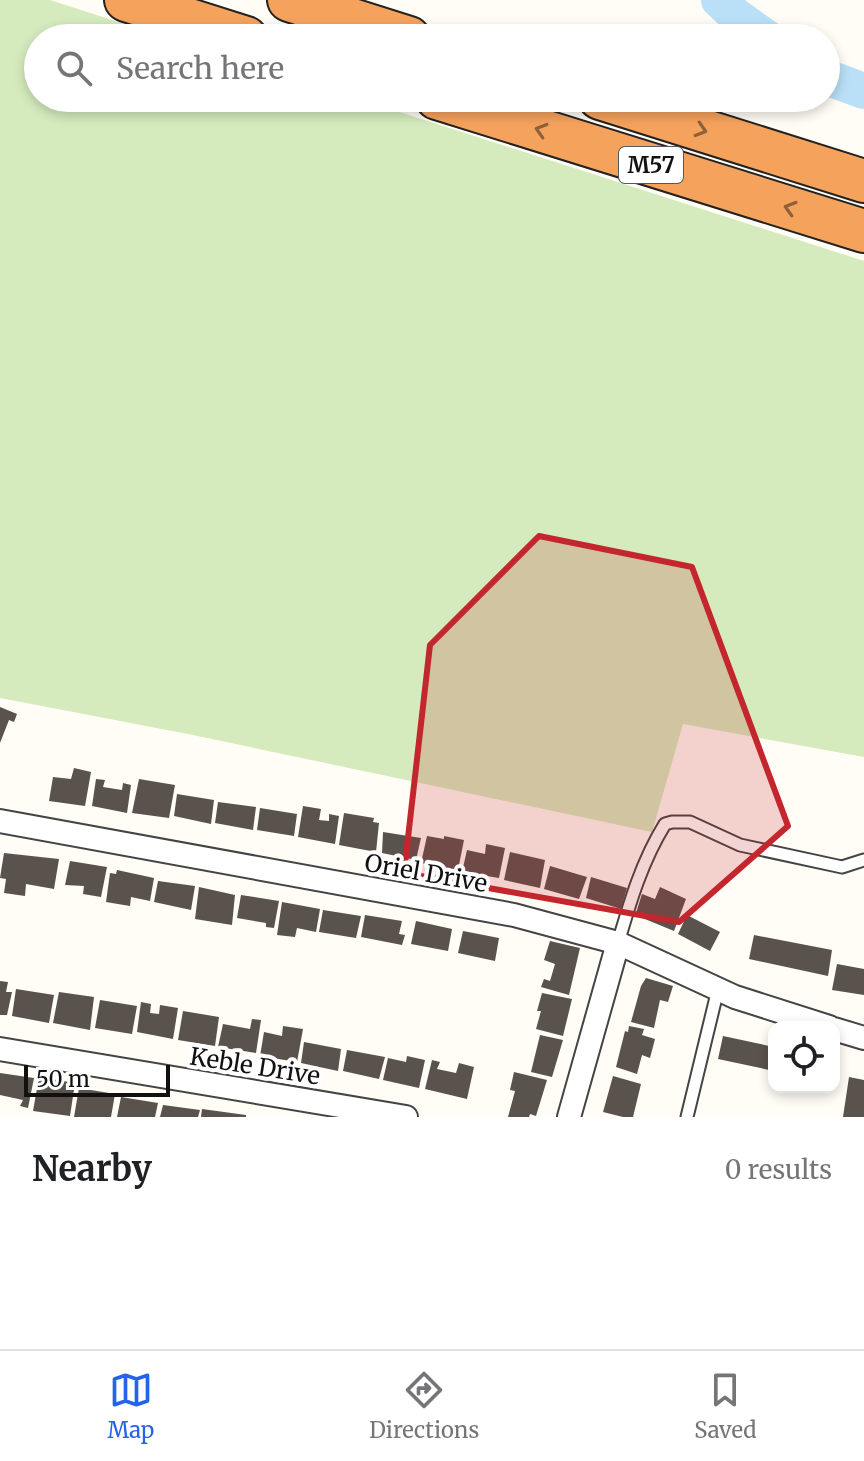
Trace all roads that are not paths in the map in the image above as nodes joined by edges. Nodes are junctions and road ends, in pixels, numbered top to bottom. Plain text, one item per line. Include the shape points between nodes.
1 (126, 0) edge
2 (289, 0) edge
3 (202, 24) edge
4 (365, 24) edge
5 (482, 112) edge
6 (645, 112) edge
7 (864, 181) edge
8 (864, 231) edge
9 (0, 821) edge
10 (864, 860) edge
11 (618, 943) junction
12 (718, 989) junction
13 (809, 1021) edge
14 (840, 1031) edge
15 (864, 1038) edge
16 (0, 1049) edge
17 (406, 1117) edge
18 (569, 1117) edge
19 (687, 1117) edge

1 - 3 highway
2 - 4 highway
8 -> 5 highway, M57
6 -> 7 highway, M57
9 - 11 street, Oriel Drive via 514,915
10 - 11 lane via 842,867 740,845 690,822 665,824 632,893
11 - 12 street, Oriel Drive
11 - 18 street
12 - 13 street, Oriel Drive
12 - 19 lane
14 - 15 street, Oriel Drive
16 - 17 street, Keble Drive

